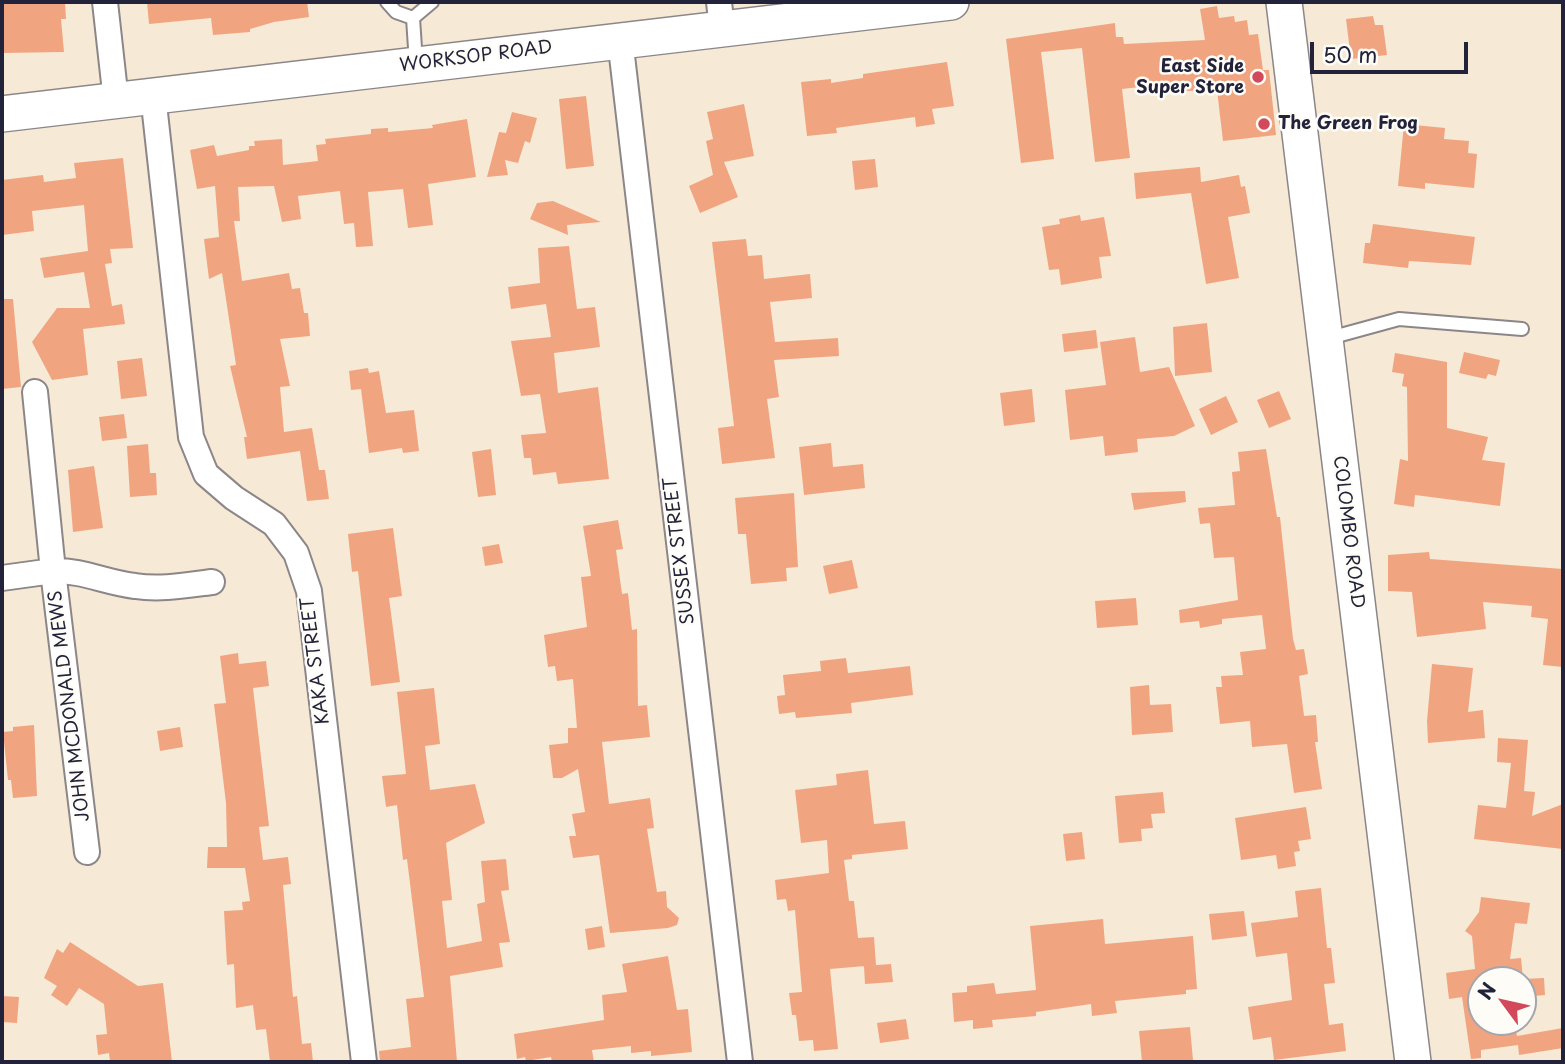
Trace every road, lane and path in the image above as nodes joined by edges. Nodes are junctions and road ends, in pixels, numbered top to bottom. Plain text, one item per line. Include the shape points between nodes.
1 (105, 2) edge
2 (387, 2) edge
3 (432, 2) edge
4 (951, 2) edge
5 (1284, 2) edge
6 (721, 15) edge
7 (413, 18) junction
8 (620, 39) junction
9 (416, 64) junction
10 (153, 96) junction
11 (116, 101) junction
12 (2, 114) edge
13 (1522, 330) dead end
14 (1324, 340) junction
15 (35, 392) dead end
16 (53, 571) junction
17 (2, 578) edge
18 (212, 582) dead end
19 (87, 852) dead end
20 (364, 1062) edge
21 (740, 1062) edge
22 (1413, 1062) edge

1 - 11 street
2 - 7 lane via 396,12
3 - 7 lane
4 - 6 street, WORKSOP ROAD
5 - 14 street, COLOMBO ROAD
6 - 8 street, WORKSOP ROAD
7 - 9 lane
8 - 9 street, WORKSOP ROAD
8 - 21 street, SUSSEX STREET
9 - 10 street, WORKSOP ROAD
10 - 11 street, WORKSOP ROAD
10 - 20 street, KAKA STREET via 191,437 206,474 274,524 296,553 309,591
11 - 12 street, WORKSOP ROAD
13 - 14 lane via 1399,319
14 - 22 street, COLOMBO ROAD
15 - 16 street
16 - 17 street, JOHN MCDONALD MEWS
16 - 18 street via 69,570 137,587
16 - 19 street, JOHN MCDONALD MEWS

